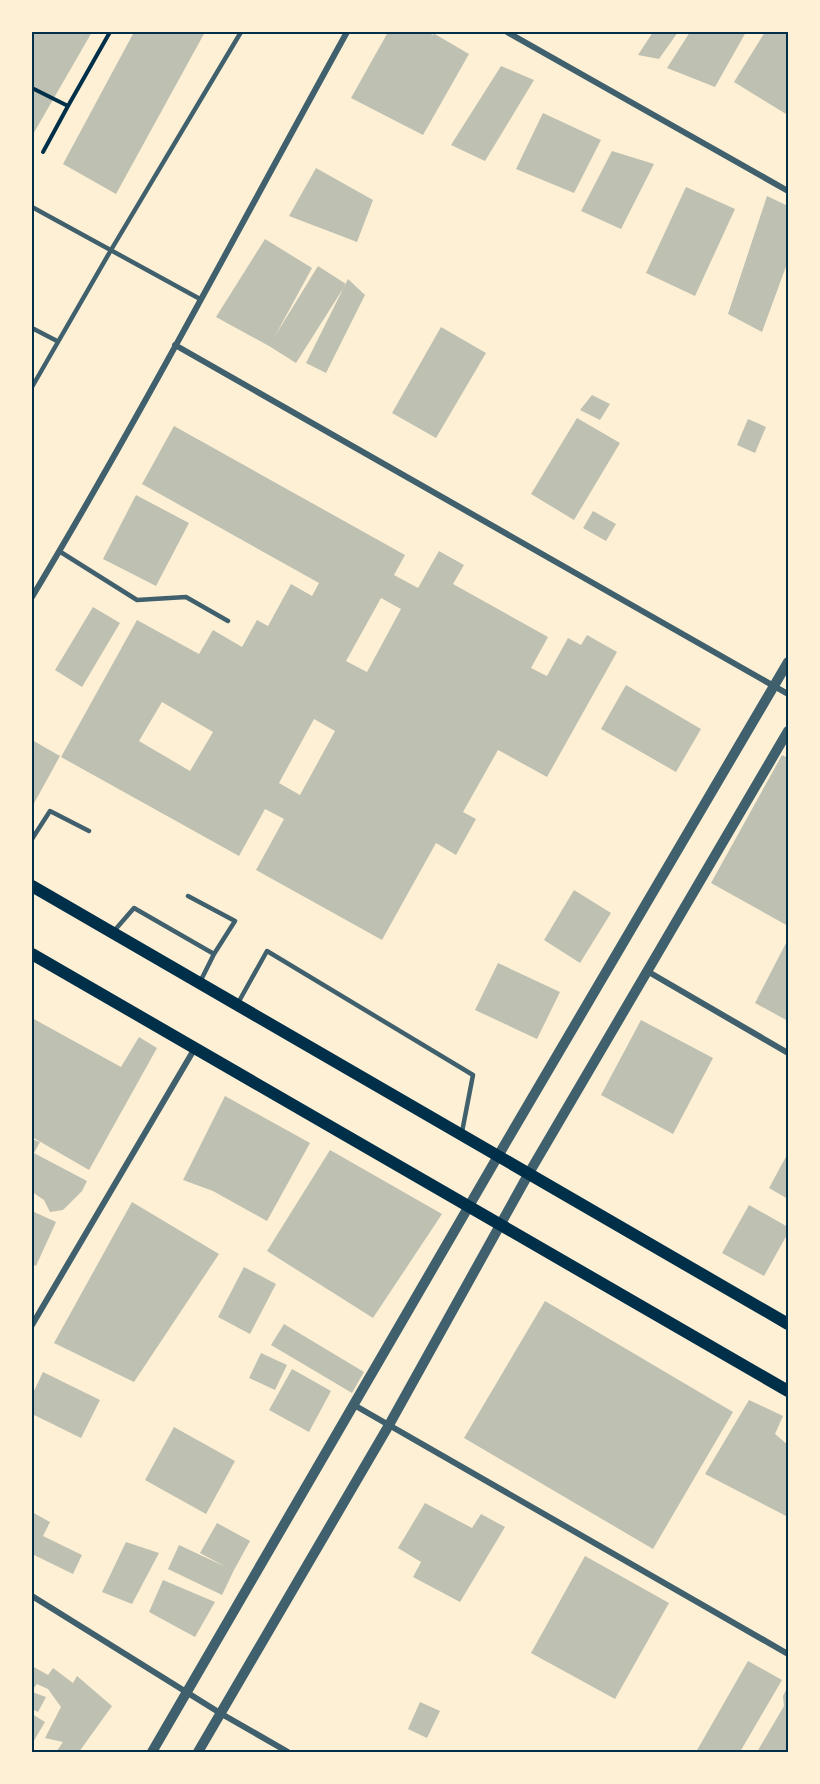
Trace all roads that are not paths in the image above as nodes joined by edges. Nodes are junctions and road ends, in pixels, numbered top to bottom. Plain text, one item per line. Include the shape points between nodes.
1 (241, 32) edge
2 (347, 32) edge
3 (507, 32) edge
4 (789, 191) edge
5 (32, 207) edge
6 (111, 250) junction
7 (200, 299) junction
8 (32, 328) edge
9 (57, 340) junction
10 (175, 345) junction
11 (32, 387) edge
12 (59, 551) junction
13 (32, 597) edge
14 (228, 621) dead end
15 (789, 662) edge
16 (774, 686) junction
17 (789, 694) edge
18 (789, 731) edge
19 (89, 831) dead end
20 (32, 839) edge
21 (32, 886) edge
22 (188, 896) dead end
23 (112, 933) junction
24 (32, 954) edge
25 (214, 954) junction
26 (647, 971) junction
27 (200, 984) junction
28 (237, 1005) junction
29 (195, 1048) junction
30 (789, 1053) edge
31 (461, 1135) junction
32 (498, 1156) junction
33 (529, 1173) junction
34 (469, 1206) junction
35 (501, 1225) junction
36 (32, 1324) edge
37 (789, 1324) edge
38 (789, 1391) edge
39 (354, 1405) junction
40 (389, 1425) junction
41 (32, 1596) edge
42 (789, 1654) edge
43 (187, 1692) junction
44 (220, 1713) junction
45 (152, 1752) edge
46 (198, 1752) edge
47 (288, 1752) edge

1 - 6 lane
2 - 7 street
3 - 4 street
5 - 6 lane
6 - 7 lane
6 - 9 lane
7 - 10 street
8 - 9 lane
9 - 11 lane
10 - 12 street
10 - 16 street
12 - 13 street
12 - 14 lane via 137,600 186,597
15 - 16 street
16 - 17 street
16 - 32 street
18 - 26 street
19 - 20 lane via 50,811
21 - 23 main road
22 - 25 lane via 235,921
23 - 25 lane via 134,908
23 - 27 main road
24 - 29 main road
25 - 27 lane
26 - 30 street
26 - 33 street
27 - 28 main road
28 - 31 main road
28 - 31 lane via 267,951 473,1075
29 - 34 main road
29 - 36 street
31 - 32 main road
32 - 33 main road
32 - 34 street
33 - 35 street
33 - 37 main road
34 - 35 main road
34 - 39 street
35 - 38 main road
35 - 40 street
39 - 40 street
39 - 43 street
40 - 42 street
40 - 44 street
41 - 43 street
43 - 44 street
43 - 45 street
44 - 46 street
44 - 47 street

